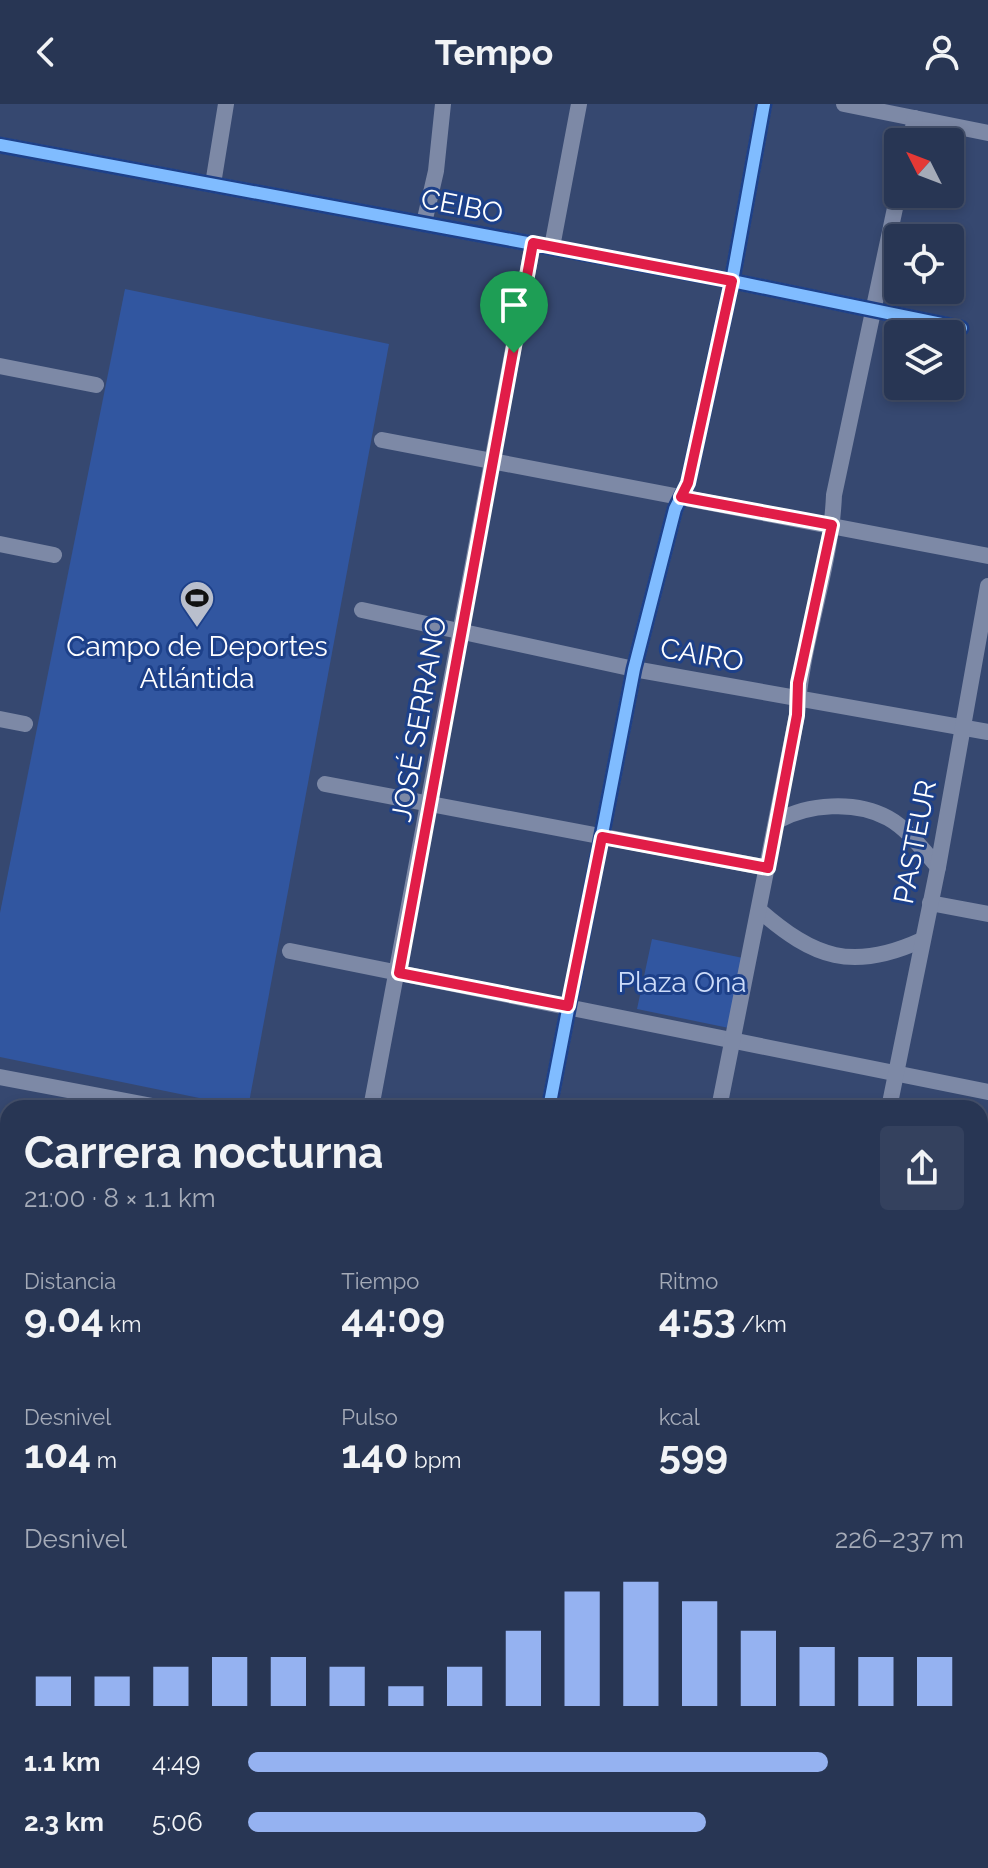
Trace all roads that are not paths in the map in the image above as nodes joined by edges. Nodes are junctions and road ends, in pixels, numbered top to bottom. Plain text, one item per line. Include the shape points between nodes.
1 (226, 104) edge
2 (443, 104) edge
3 (579, 104) edge
4 (764, 104) edge
5 (844, 104) edge
6 (935, 104) edge
7 (923, 120) junction
8 (918, 128) edge
9 (988, 133) edge
10 (0, 145) edge
11 (213, 184) junction
12 (895, 208) edge
13 (424, 223) junction
14 (533, 243) junction
15 (552, 247) junction
16 (732, 281) junction
17 (873, 310) junction
18 (922, 320) edge
19 (0, 366) edge
20 (96, 385) dead end
21 (382, 440) dead end
22 (494, 462) junction
23 (681, 497) junction
24 (832, 525) junction
25 (0, 544) edge
26 (54, 555) dead end
27 (988, 556) edge
28 (988, 586) edge
29 (362, 610) dead end
30 (460, 632) junction
31 (634, 669) junction
32 (798, 699) junction
33 (0, 719) edge
34 (25, 724) dead end
35 (963, 727) junction
36 (988, 732) edge
37 (325, 784) dead end
38 (430, 804) junction
39 (777, 821) junction
40 (602, 837) junction
41 (938, 867) junction
42 (768, 868) junction
43 (930, 903) junction
44 (759, 910) junction
45 (988, 914) edge
46 (922, 940) junction
47 (290, 951) dead end
48 (399, 973) junction
49 (568, 1006) junction
50 (733, 1039) junction
51 (897, 1072) junction
52 (0, 1077) edge
53 (988, 1092) edge
54 (83, 1100) edge
55 (373, 1100) edge
56 (550, 1100) edge
57 (721, 1100) edge
58 (891, 1100) edge

1 - 11 street
2 - 13 street
3 - 15 street
4 - 16 street
5 - 7 street
6 - 7 street
7 - 8 street
7 - 9 street
10 - 11 street, CEIBO
11 - 13 street, CEIBO
12 - 17 street
13 - 14 street, CEIBO
14 - 15 street, CEIBO
14 - 22 street, JOSÉ SERRANO
15 - 16 street, CEIBO
16 - 17 street, CEIBO
16 - 23 street
17 - 18 street, CEIBO
17 - 24 street
19 - 20 street
21 - 22 street
22 - 23 street
22 - 30 street, JOSÉ SERRANO
23 - 24 street
23 - 31 street
24 - 27 street
24 - 32 street
25 - 26 street
28 - 35 street, PASTEUR
29 - 30 street, CAIRO
30 - 31 street, CAIRO
30 - 38 street, JOSÉ SERRANO
31 - 32 street, CAIRO
31 - 40 street
32 - 35 street, CAIRO
32 - 39 street
33 - 34 street
35 - 36 street, CAIRO
35 - 41 street, PASTEUR
37 - 38 street
38 - 40 street
38 - 48 street, JOSÉ SERRANO
39 - 41 street via 817,807 885,816
39 - 42 street
40 - 42 street
40 - 49 street
41 - 43 street, PASTEUR
42 - 44 street
43 - 45 street
43 - 46 street, PASTEUR
44 - 46 street via 806,948 830,955 875,956
44 - 50 street
46 - 51 street, PASTEUR
47 - 48 street
48 - 49 street
48 - 55 street, JOSÉ SERRANO
49 - 50 street
49 - 56 street
50 - 51 street
50 - 57 street
51 - 53 street
51 - 58 street, PASTEUR
52 - 54 street

